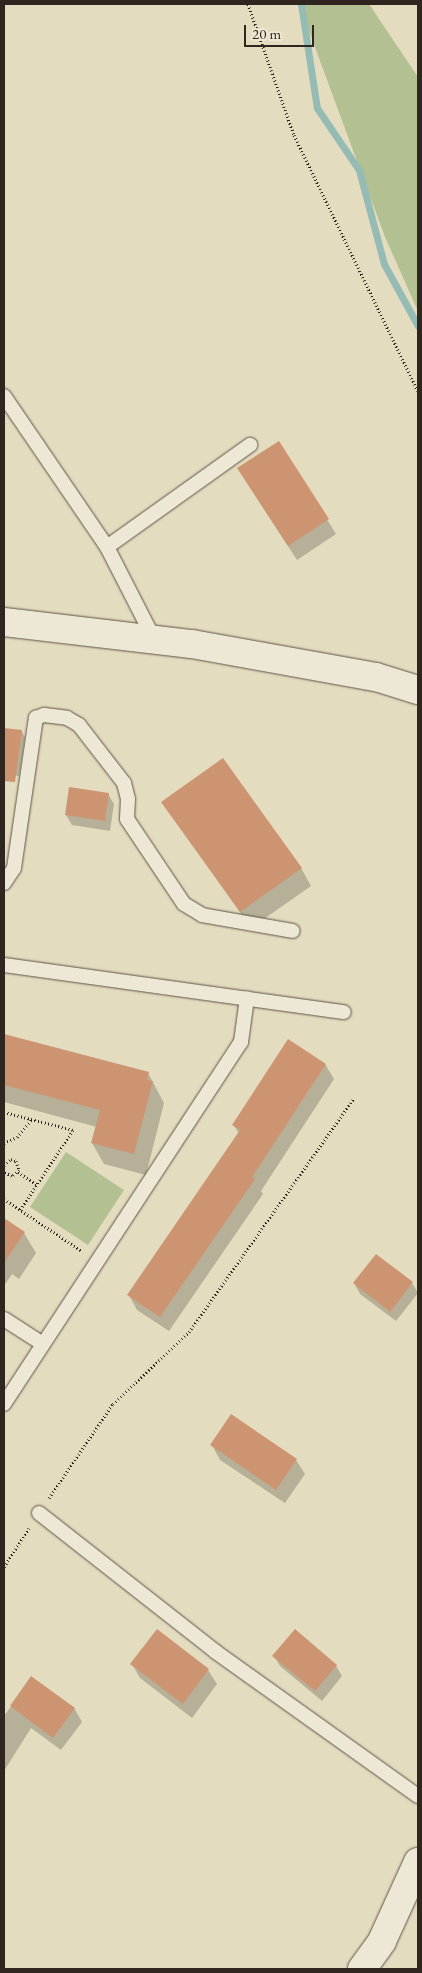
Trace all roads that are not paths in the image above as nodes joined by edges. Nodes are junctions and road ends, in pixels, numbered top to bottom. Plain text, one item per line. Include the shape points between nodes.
1 (4, 396) edge
2 (250, 445) dead end
3 (107, 547) junction
4 (4, 622) edge
5 (154, 639) junction
6 (418, 690) edge
7 (4, 883) edge
8 (293, 931) dead end
9 (4, 965) edge
10 (246, 998) junction
11 (344, 1012) dead end
12 (4, 1319) edge
13 (43, 1344) junction
14 (4, 1404) edge
15 (39, 1513) road end
16 (418, 1796) edge
17 (418, 1862) edge
18 (362, 1969) edge

1 - 3 lane
2 - 3 lane
3 - 5 lane
4 - 5 street
5 - 6 street via 376,677
7 - 8 lane via 14,868 34,723 39,715 67,718 79,725 124,783 128,799 127,819 184,904 202,915
9 - 10 lane
10 - 11 lane
10 - 13 lane via 240,1042
12 - 13 lane
13 - 14 lane
15 - 16 lane via 216,1652
17 - 18 street via 382,1941

